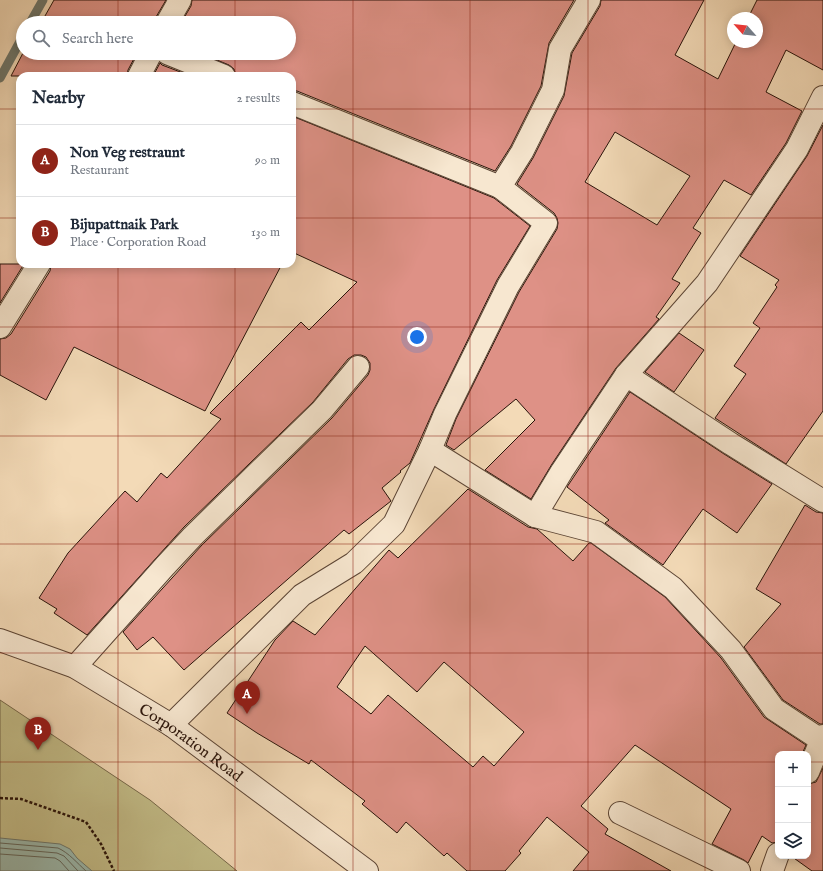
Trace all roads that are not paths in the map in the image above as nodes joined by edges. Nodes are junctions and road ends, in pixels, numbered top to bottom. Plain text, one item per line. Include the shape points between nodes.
1 (180, 0) edge
2 (589, 0) edge
3 (171, 16) edge
4 (147, 60) edge
5 (184, 60) edge
6 (141, 72) edge
7 (214, 72) edge
8 (823, 97) edge
9 (296, 105) edge
10 (500, 187) junction
11 (37, 268) edge
12 (0, 327) edge
13 (358, 367) dead end
14 (626, 375) junction
15 (430, 450) junction
16 (823, 501) edge
17 (535, 516) junction
18 (0, 640) edge
19 (75, 666) junction
20 (171, 725) junction
21 (822, 738) edge
22 (811, 765) edge
23 (620, 813) dead end
24 (776, 859) edge
25 (367, 871) edge
26 (739, 871) edge
27 (772, 871) edge

1 - 3 street
2 - 10 street via 560,49 553,90 522,152
4 - 6 street
5 - 7 street
8 - 14 street via 797,149 707,284
9 - 10 street
10 - 15 street via 546,223 508,286 444,414
11 - 12 street
13 - 19 street via 322,410 193,536
14 - 16 street
14 - 17 street
15 - 17 street
15 - 20 street via 394,524 354,563 302,596
17 - 21 street via 596,532 673,588 731,650 774,709
18 - 19 street, Corporation Road
19 - 20 street, Corporation Road
20 - 25 street, Corporation Road
21 - 22 street
23 - 26 street
24 - 27 street

